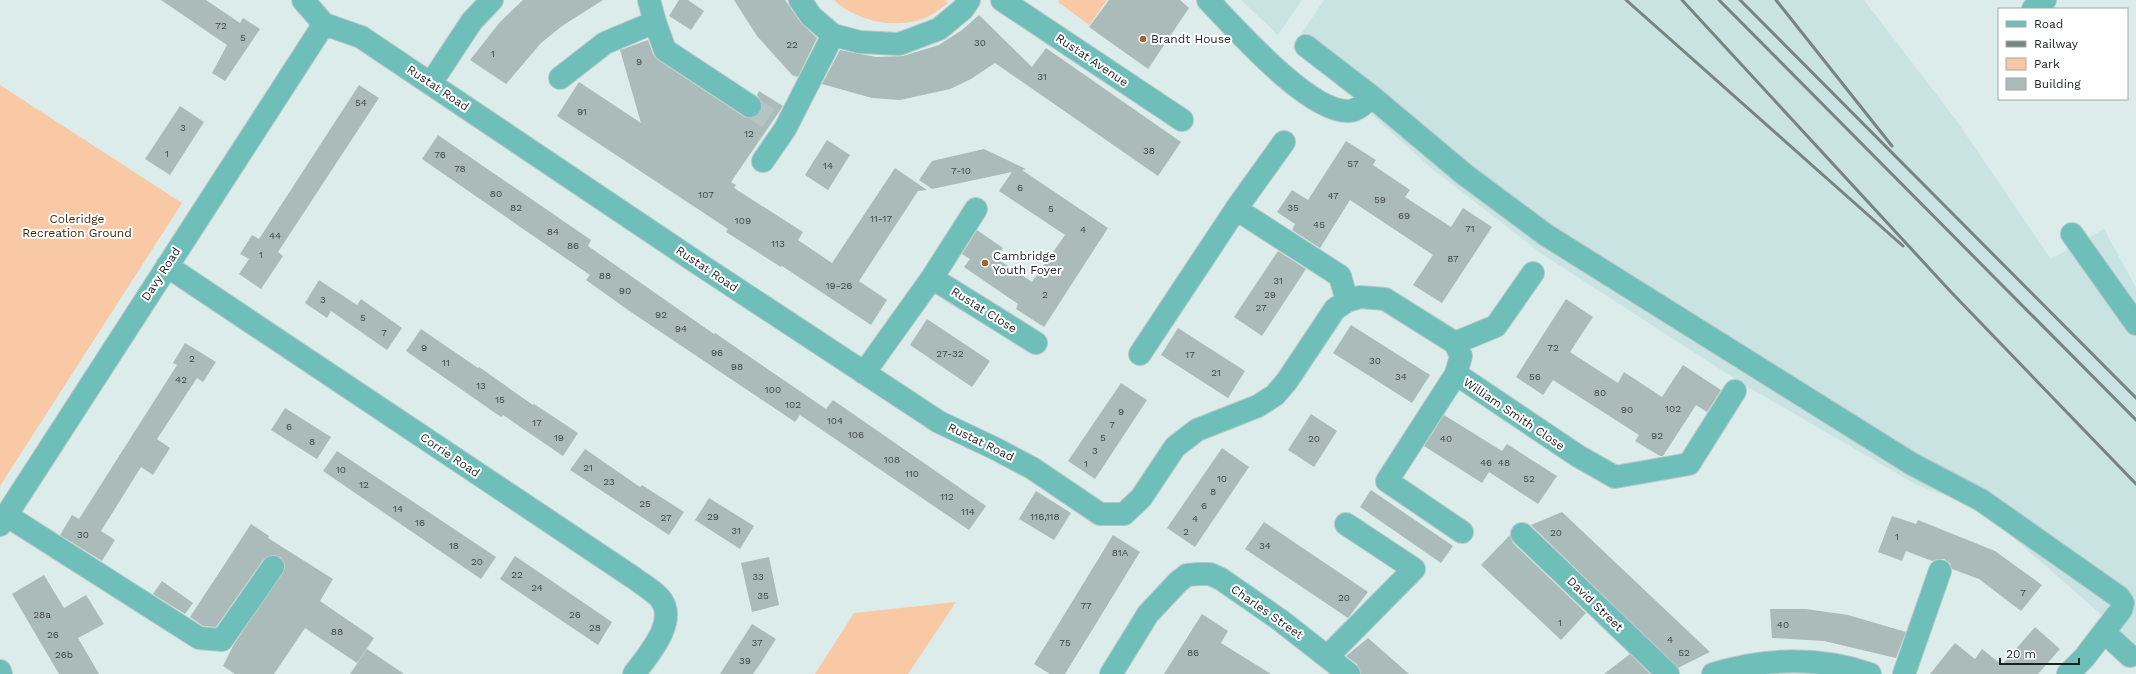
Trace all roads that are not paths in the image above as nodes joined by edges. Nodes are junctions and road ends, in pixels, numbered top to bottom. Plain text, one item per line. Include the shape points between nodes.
1 (303, 0) edge
2 (492, 0) edge
3 (649, 0) edge
4 (800, 0) edge
5 (970, 0) edge
6 (1002, 0) edge
7 (1208, 0) edge
8 (2045, 0) edge
9 (2034, 8) edge
10 (655, 22) junction
11 (324, 24) junction
12 (833, 35) junction
13 (1306, 46) dead end
14 (560, 78) dead end
15 (431, 83) junction
16 (1370, 96) junction
17 (750, 106) tunnel mouth
18 (1182, 120) dead end
19 (1284, 142) dead end
20 (763, 161) dead end
21 (976, 209) dead end
22 (1236, 209) junction
23 (2072, 234) dead end
24 (167, 266) junction
25 (1533, 273) dead end
26 (932, 278) junction
27 (1347, 301) junction
28 (2136, 324) edge
29 (1036, 343) dead end
30 (1455, 343) junction
31 (1140, 354) dead end
32 (864, 373) junction
33 (1456, 374) junction
34 (1735, 391) dead end
35 (3, 520) edge
36 (1346, 524) dead end
37 (1462, 532) dead end
38 (1522, 534) dead end
39 (273, 567) dead end
40 (1940, 571) dead end
41 (2104, 632) junction
42 (1328, 656) junction
43 (2130, 656) dead end
44 (0, 671) edge
45 (2, 674) edge
46 (634, 674) edge
47 (1111, 674) edge
48 (1348, 674) edge
49 (1668, 674) edge
50 (1712, 674) edge
51 (1870, 674) edge
52 (1904, 674) edge
53 (2068, 674) edge

1 - 11 street, Rustat Road
2 - 15 street via 472,21
3 - 10 street
4 - 12 street via 811,16
5 - 12 street via 939,29 900,44 860,42
6 - 18 street, Rustat Avenue
7 - 16 street via 1251,45 1298,88 1322,103 1335,109 1350,111 1362,106
8 - 9 street
10 - 14 street via 605,42
10 - 17 street via 665,50
11 - 15 street, Rustat Road via 361,37
11 - 24 street, Davy Road
12 - 20 street via 779,125
13 - 16 street
15 - 32 street, Rustat Road
16 - 41 street via 1464,174 1546,235 1912,464 1981,500 2119,597 2124,603
19 - 22 street
21 - 26 street
22 - 27 street via 1340,276
22 - 31 street
23 - 28 street
24 - 35 street, Davy Road
24 - 46 street, Corrie Road via 659,597 666,609 665,622 659,638
25 - 30 street via 1496,326
26 - 29 street, Rustat Close
26 - 32 street
27 - 30 street via 1360,297 1385,299
27 - 32 street, Rustat Road via 1335,309 1288,381 1275,395 1258,406 1197,430 1175,447 1141,498 1124,514 1100,514 1032,468 939,422
30 - 33 street, William Smith Close via 1461,356
33 - 34 street, William Smith Close via 1578,456 1616,477 1689,464
33 - 37 street via 1387,481
35 - 39 street via 199,638 222,640
36 - 42 street via 1414,570
38 - 49 street, David Street
40 - 52 street
41 - 43 street
41 - 53 street
42 - 47 street, Charles Street via 1221,579 1210,574 1199,574 1187,575 1178,582 1148,614
42 - 48 street, Charles Street
44 - 45 street
50 - 51 street via 1740,666 1774,661 1803,661

